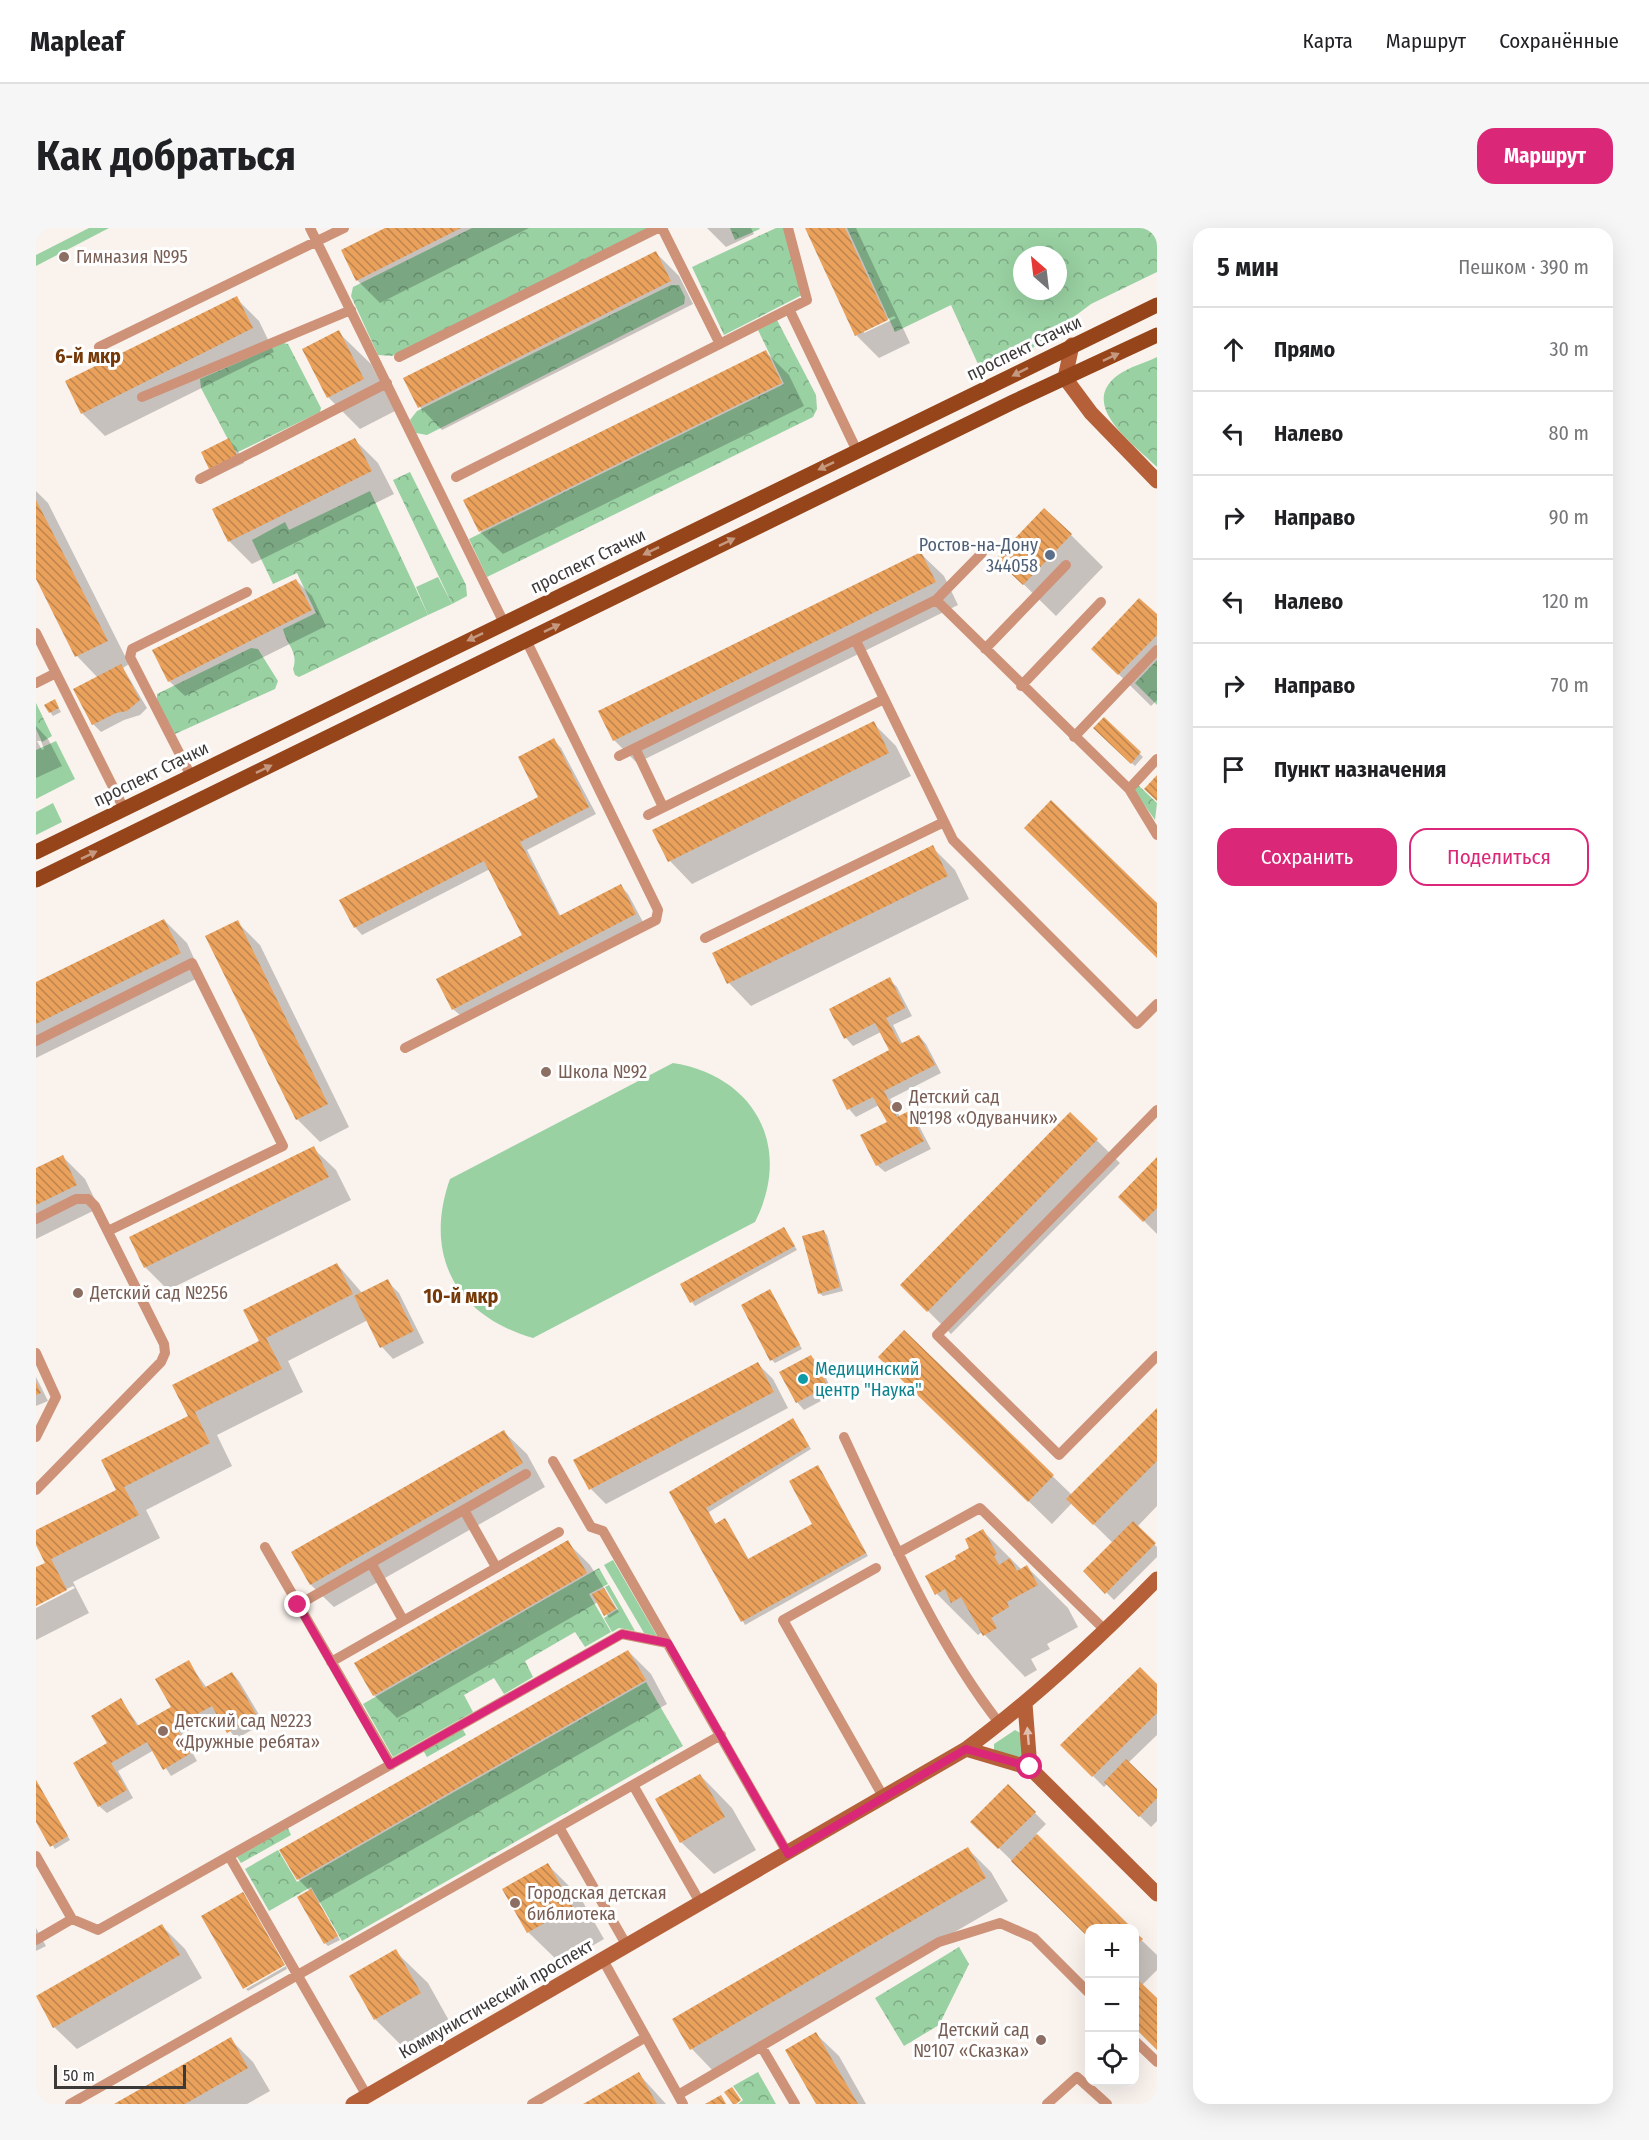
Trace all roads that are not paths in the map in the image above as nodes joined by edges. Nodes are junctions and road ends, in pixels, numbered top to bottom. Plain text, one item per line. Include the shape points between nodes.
1 (310, 228) edge
2 (344, 228) edge
3 (660, 228) edge
4 (788, 228) edge
5 (317, 242) junction
6 (1157, 305) edge
7 (789, 309) junction
8 (351, 310) junction
9 (1157, 335) edge
10 (720, 344) junction
11 (1072, 345) junction
12 (99, 346) dead end
13 (399, 357) dead end
14 (1065, 378) junction
15 (387, 383) junction
16 (142, 397) dead end
17 (857, 451) junction
18 (456, 477) dead end
19 (200, 479) dead end
20 (1157, 480) edge
21 (982, 553) dead end
22 (1066, 565) dead end
23 (247, 592) dead end
24 (936, 600) junction
25 (1101, 602) dead end
26 (504, 623) junction
27 (36, 633) edge
28 (526, 640) junction
29 (856, 641) junction
30 (985, 649) junction
31 (1157, 650) edge
32 (56, 673) junction
33 (36, 683) edge
34 (1021, 686) junction
35 (884, 699) junction
36 (1074, 737) junction
37 (635, 748) junction
38 (619, 756) dead end
39 (1157, 759) edge
40 (218, 763) junction
41 (191, 776) junction
42 (229, 786) junction
43 (1129, 789) junction
44 (663, 807) junction
45 (124, 809) junction
46 (648, 815) dead end
47 (944, 822) junction
48 (1157, 835) edge
49 (36, 852) edge
50 (36, 880) edge
51 (705, 938) dead end
52 (1157, 1004) edge
53 (36, 1041) edge
54 (405, 1048) dead end
55 (1157, 1110) edge
56 (36, 1219) edge
57 (108, 1231) junction
58 (36, 1353) edge
59 (1157, 1356) edge
60 (36, 1437) edge
61 (844, 1437) dead end
62 (553, 1461) dead end
63 (526, 1474) dead end
64 (36, 1490) edge
65 (464, 1510) junction
66 (558, 1532) dead end
67 (264, 1547) dead end
68 (898, 1553) junction
69 (370, 1563) junction
70 (496, 1567) junction
71 (876, 1568) dead end
72 (1157, 1579) edge
73 (298, 1605) junction
74 (404, 1620) junction
75 (1106, 1631) junction
76 (668, 1643) junction
77 (331, 1662) junction
78 (1025, 1704) junction
79 (1000, 1724) junction
80 (721, 1735) junction
81 (966, 1749) junction
82 (390, 1765) junction
83 (1030, 1767) junction
84 (633, 1785) junction
85 (884, 1798) junction
86 (559, 1827) junction
87 (788, 1854) junction
88 (36, 1856) edge
89 (229, 1856) junction
90 (1157, 1894) edge
91 (701, 1904) junction
92 (72, 1919) junction
93 (36, 1940) edge
94 (627, 1946) junction
95 (603, 1960) junction
96 (298, 1975) junction
97 (1085, 1990) edge
98 (646, 2037) junction
99 (1139, 2045) edge
100 (761, 2046) junction
101 (1157, 2062) edge
102 (367, 2096) junction
103 (680, 2099) edge
104 (70, 2104) edge
105 (353, 2104) edge
106 (532, 2104) edge
107 (795, 2104) edge
108 (1047, 2104) edge
109 (1107, 2104) edge

1 - 5 lane
2 - 5 lane
3 - 10 lane
3 - 13 lane
4 - 7 lane via 807,300
5 - 8 lane
5 - 12 lane
6 - 11 main road, проспект Стачки
7 - 10 lane
7 - 17 lane
8 - 15 lane
8 - 16 lane
14 -> 9 main road
10 - 18 lane
11 - 14 main road
11 -> 17 main road, проспект Стачки
14 - 20 main road via 1091,413
28 -> 14 main road
15 - 19 lane
15 - 26 lane
17 -> 26 main road, проспект Стачки
21 - 24 lane
22 - 30 lane
23 - 41 lane via 132,649 130,657
24 - 29 lane
24 - 30 lane
25 - 34 lane
26 -> 40 main road, проспект Стачки
27 - 32 lane
42 -> 28 main road
28 - 54 lane via 658,910 656,920
29 - 35 lane
29 - 37 lane
30 - 34 lane
31 - 36 lane
32 - 33 lane
32 - 45 lane
34 - 36 lane
35 - 44 lane
35 - 47 lane
36 - 43 lane
37 - 38 lane
37 - 44 lane
39 - 43 lane
40 - 41 main road, проспект Стачки
40 - 42 main road
41 - 45 main road, проспект Стачки
50 -> 42 main road
43 - 48 lane
44 - 46 lane
45 - 49 main road, проспект Стачки
47 - 51 lane
47 - 52 lane via 953,840 1137,1024
53 - 57 lane via 192,963 283,1146
55 - 59 lane via 937,1335 1059,1455
56 - 57 lane via 76,1199 88,1199
57 - 64 lane via 165,1353 161,1362
58 - 60 lane via 56,1396
61 - 68 lane
62 - 76 lane via 591,1527 603,1531
63 - 65 lane
65 - 69 lane
65 - 70 lane
66 - 70 lane
67 - 73 lane
68 - 75 lane via 980,1508
68 - 79 lane via 974,1690
69 - 73 lane
69 - 74 lane
70 - 74 lane
71 - 85 lane via 783,1620
72 - 75 main road, Коммунистический проспект
73 - 77 lane
74 - 77 lane
75 - 78 main road, Коммунистический проспект
76 - 80 lane
76 - 82 lane via 622,1634
77 - 82 lane
78 - 79 main road, Коммунистический проспект
83 -> 78 main road
79 - 81 main road, Коммунистический проспект
80 - 84 lane
80 - 87 lane
81 - 83 main road
81 - 85 main road, Коммунистический проспект
82 - 89 lane
83 - 90 main road
84 - 86 lane
84 - 91 lane
85 - 87 main road, Коммунистический проспект
86 - 94 lane
86 - 96 lane
87 - 91 main road, Коммунистический проспект
88 - 92 lane
89 - 92 lane via 98,1930
89 - 96 lane
91 - 94 main road, Коммунистический проспект
92 - 93 lane
94 - 95 main road, Коммунистический проспект
95 - 98 lane
95 - 102 main road, Коммунистический проспект
96 - 102 lane
96 - 104 lane
97 - 100 lane via 1034,1938 1000,1923 939,1942
98 - 103 lane
98 - 106 lane
99 - 101 lane
100 - 103 lane
100 - 107 lane
102 - 105 main road, Коммунистический проспект
108 - 109 lane via 1077,2077

